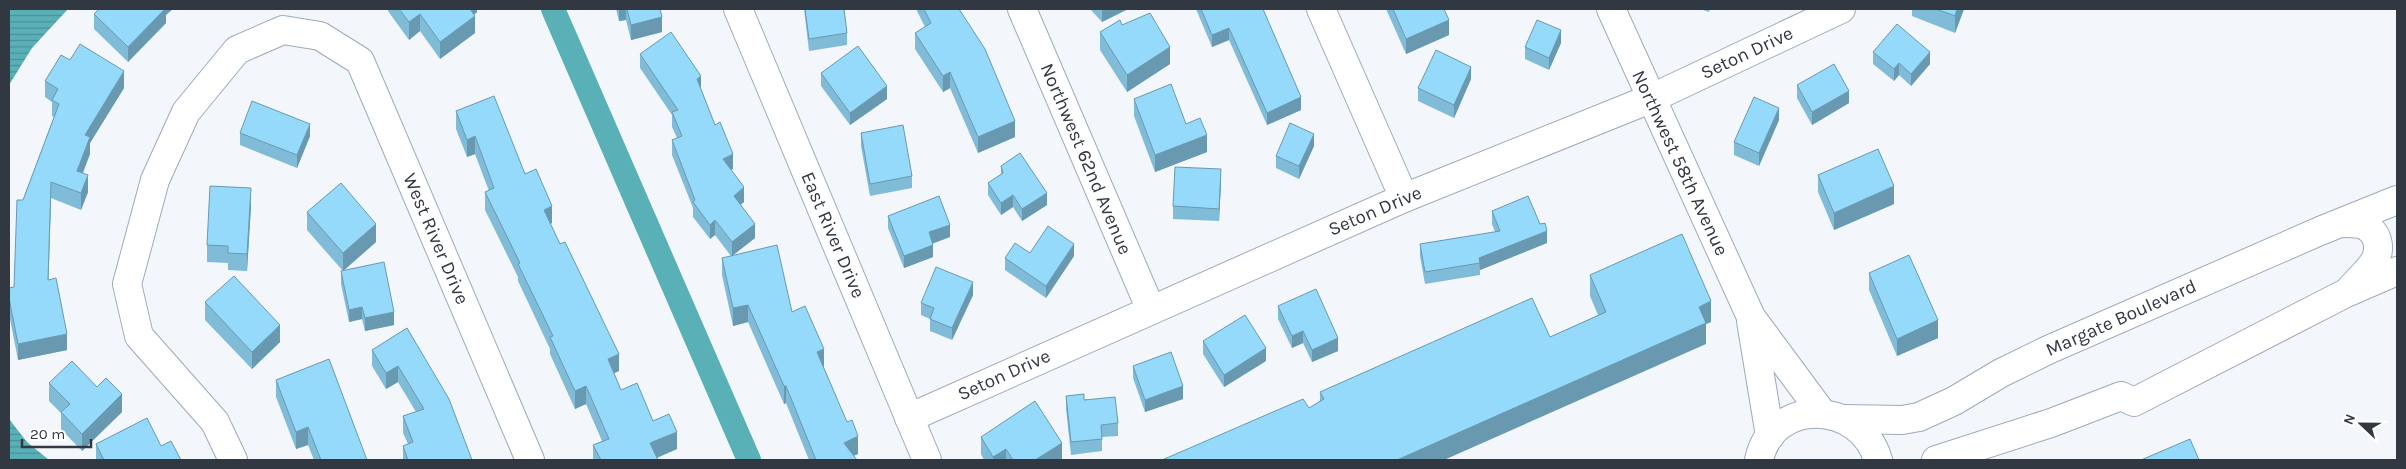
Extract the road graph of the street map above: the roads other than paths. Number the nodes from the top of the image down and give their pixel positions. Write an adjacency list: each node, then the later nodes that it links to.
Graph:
1 (738, 9): 15 (street, East River Drive)
2 (1022, 9): 12 (street, Northwest 62nd Avenue)
3 (1321, 9): 7 (street)
4 (1611, 9): 6 (street, Northwest 58th Avenue)
5 (1841, 9): 6 (street, Seton Drive)
6 (1650, 98): 7 (street, Seton Drive); 13 (street, Northwest 58th Avenue)
7 (1404, 198): 12 (street, Seton Drive)
8 (2397, 200): 9 (street, Margate Boulevard)
9 (2341, 223): 11 (street); 14 (street, Margate Boulevard)
10 (2397, 271): 11 (street)
11 (2344, 294): 21 (street)
12 (1150, 310): 15 (street, Seton Drive)
13 (1751, 317): 14 (street, Northwest 58th Avenue); 16 (street, Northwest 58th Avenue)
14 (1833, 416): 16 (street, Margate Boulevard); 20 (street, Northwest 58th Avenue)
15 (909, 418): 19 (street, East River Drive)
16 (1761, 453)
17 (232, 460): 18 (street, West River Drive)
18 (530, 460)
19 (928, 460)
20 (1878, 460)
21 (1936, 460)

